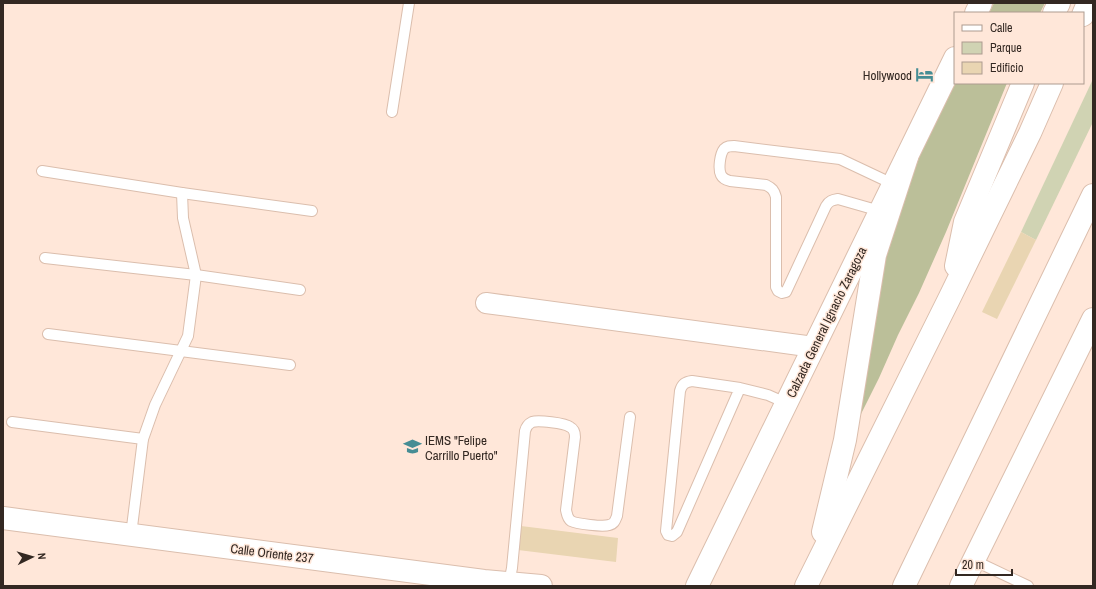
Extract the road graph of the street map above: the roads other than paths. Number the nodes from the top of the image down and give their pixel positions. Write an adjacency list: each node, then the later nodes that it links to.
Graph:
1 (409, 3): 11 (lane)
2 (981, 3): 5 (main road)
3 (1059, 3): 6 (main road)
4 (1088, 3): 7 (main road)
5 (976, 12)
6 (1054, 12)
7 (1084, 13)
8 (954, 60): 12 (main road, Calzada General Ignacio Zaragoza)
9 (1023, 84): 22 (main road)
10 (1052, 84): 22 (main road)
11 (392, 112)
12 (907, 157): 14 (main road, Calzada General Ignacio Zaragoza); 37 (main road)
13 (42, 171): 15 (lane)
14 (893, 184): 18 (main road, Calzada General Ignacio Zaragoza); 18 (lane)
15 (182, 193): 17 (lane); 20 (lane)
16 (1093, 195): 41 (main road)
17 (312, 211)
18 (880, 211): 26 (main road, Calzada General Ignacio Zaragoza)
19 (45, 258): 20 (lane)
20 (196, 275): 21 (lane); 27 (lane)
21 (300, 290)
22 (949, 299): 37 (main road)
23 (486, 303): 26 (street)
24 (1093, 319): 36 (main road)
25 (48, 334): 27 (lane)
26 (814, 347): 30 (main road, Calzada General Ignacio Zaragoza)
27 (182, 351): 28 (lane); 33 (lane)
28 (290, 365)
29 (740, 388): 29 (lane); 30 (lane)
30 (786, 403): 40 (main road, Calzada General Ignacio Zaragoza)
31 (630, 417): 38 (lane)
32 (12, 422): 33 (lane)
33 (143, 439): 35 (lane)
34 (3, 518): 35 (main road, Calle Oriente 237)
35 (132, 535): 38 (main road, Calle Oriente 237)
36 (973, 560): 42 (main road); 43 (lane)
37 (810, 578)
38 (509, 583): 39 (main road, Calle Oriente 237)
39 (541, 586)
40 (697, 586)
41 (904, 586)
42 (961, 586)
43 (1028, 586)

